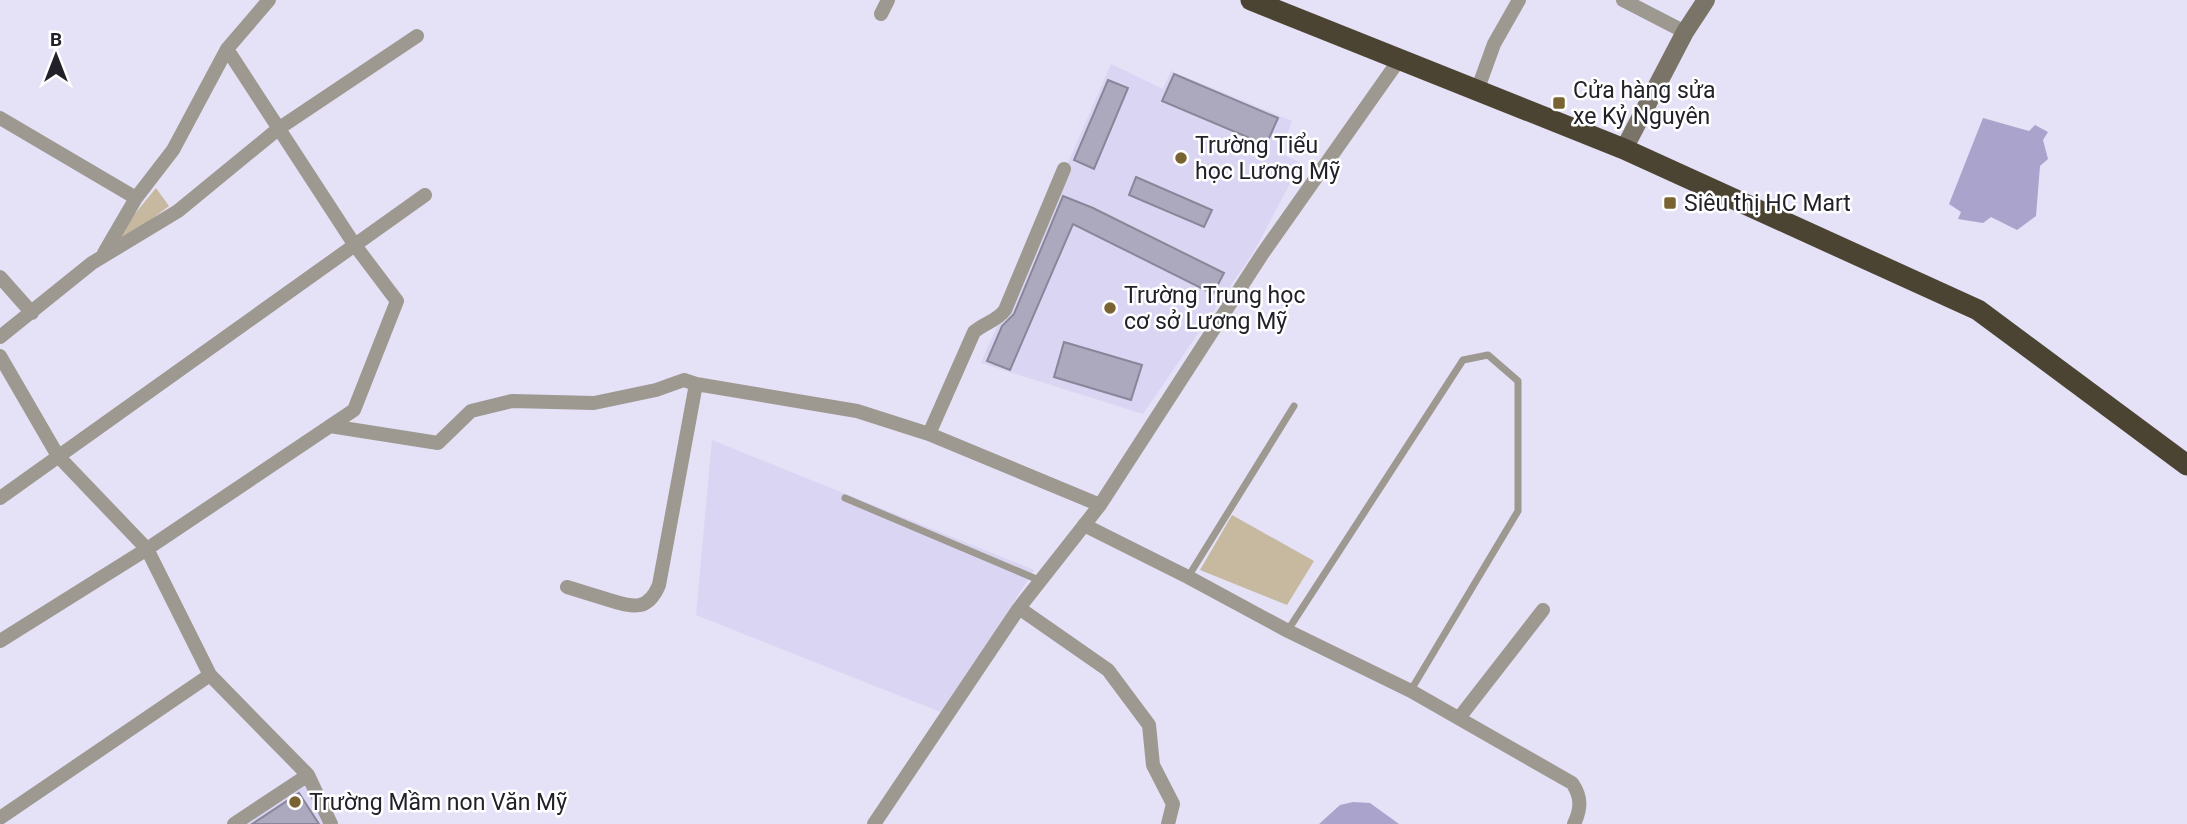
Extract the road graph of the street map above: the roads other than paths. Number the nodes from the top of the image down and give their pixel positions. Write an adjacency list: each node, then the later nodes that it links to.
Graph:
1 (269, 0): 10 (street)
2 (888, 0): 7 (street)
3 (1251, 0): 11 (highway)
4 (1519, 0): 12 (street)
5 (1623, 0): 8 (street)
6 (1706, 0): 8 (street)
7 (881, 13)
8 (1685, 32): 15 (street)
9 (418, 36): 14 (street)
10 (227, 49): 14 (street); 18 (street)
11 (1399, 60): 12 (highway); 33 (street)
12 (1477, 91): 15 (highway)
13 (0, 118): 18 (street)
14 (278, 129): 19 (street); 20 (street)
15 (1624, 149): 30 (highway)
16 (1064, 169): 28 (street)
17 (425, 195): 19 (street)
18 (136, 198): 20 (street)
19 (354, 244): 27 (street); 29 (street)
20 (102, 257): 22 (street)
21 (0, 276): 22 (street)
22 (32, 313): 23 (street)
23 (0, 337)
24 (0, 356): 29 (street)
25 (696, 384): 27 (street); 28 (street); 38 (street)
26 (1294, 406): 36 (lane)
27 (330, 426): 35 (street)
28 (929, 434): 33 (street)
29 (58, 456): 31 (street); 35 (street)
30 (2187, 465)
31 (0, 498)
32 (845, 498): 37 (lane)
33 (1100, 505): 34 (street)
34 (1084, 525): 36 (street); 37 (street)
35 (147, 549): 42 (street); 43 (street)
36 (1188, 577): 41 (street)
37 (1042, 581): 39 (street)
38 (567, 587)
39 (1019, 608): 50 (street); 51 (street)
40 (1543, 610): 45 (street)
41 (1288, 631): 44 (street); 44 (lane)
42 (0, 641)
43 (210, 675): 46 (street); 47 (street)
44 (1410, 691): 45 (street)
45 (1459, 718): 52 (street)
46 (308, 775): 48 (street); 49 (street)
47 (0, 818)
48 (234, 824)
49 (331, 824)
50 (874, 824)
51 (1168, 824)
52 (1574, 824)

